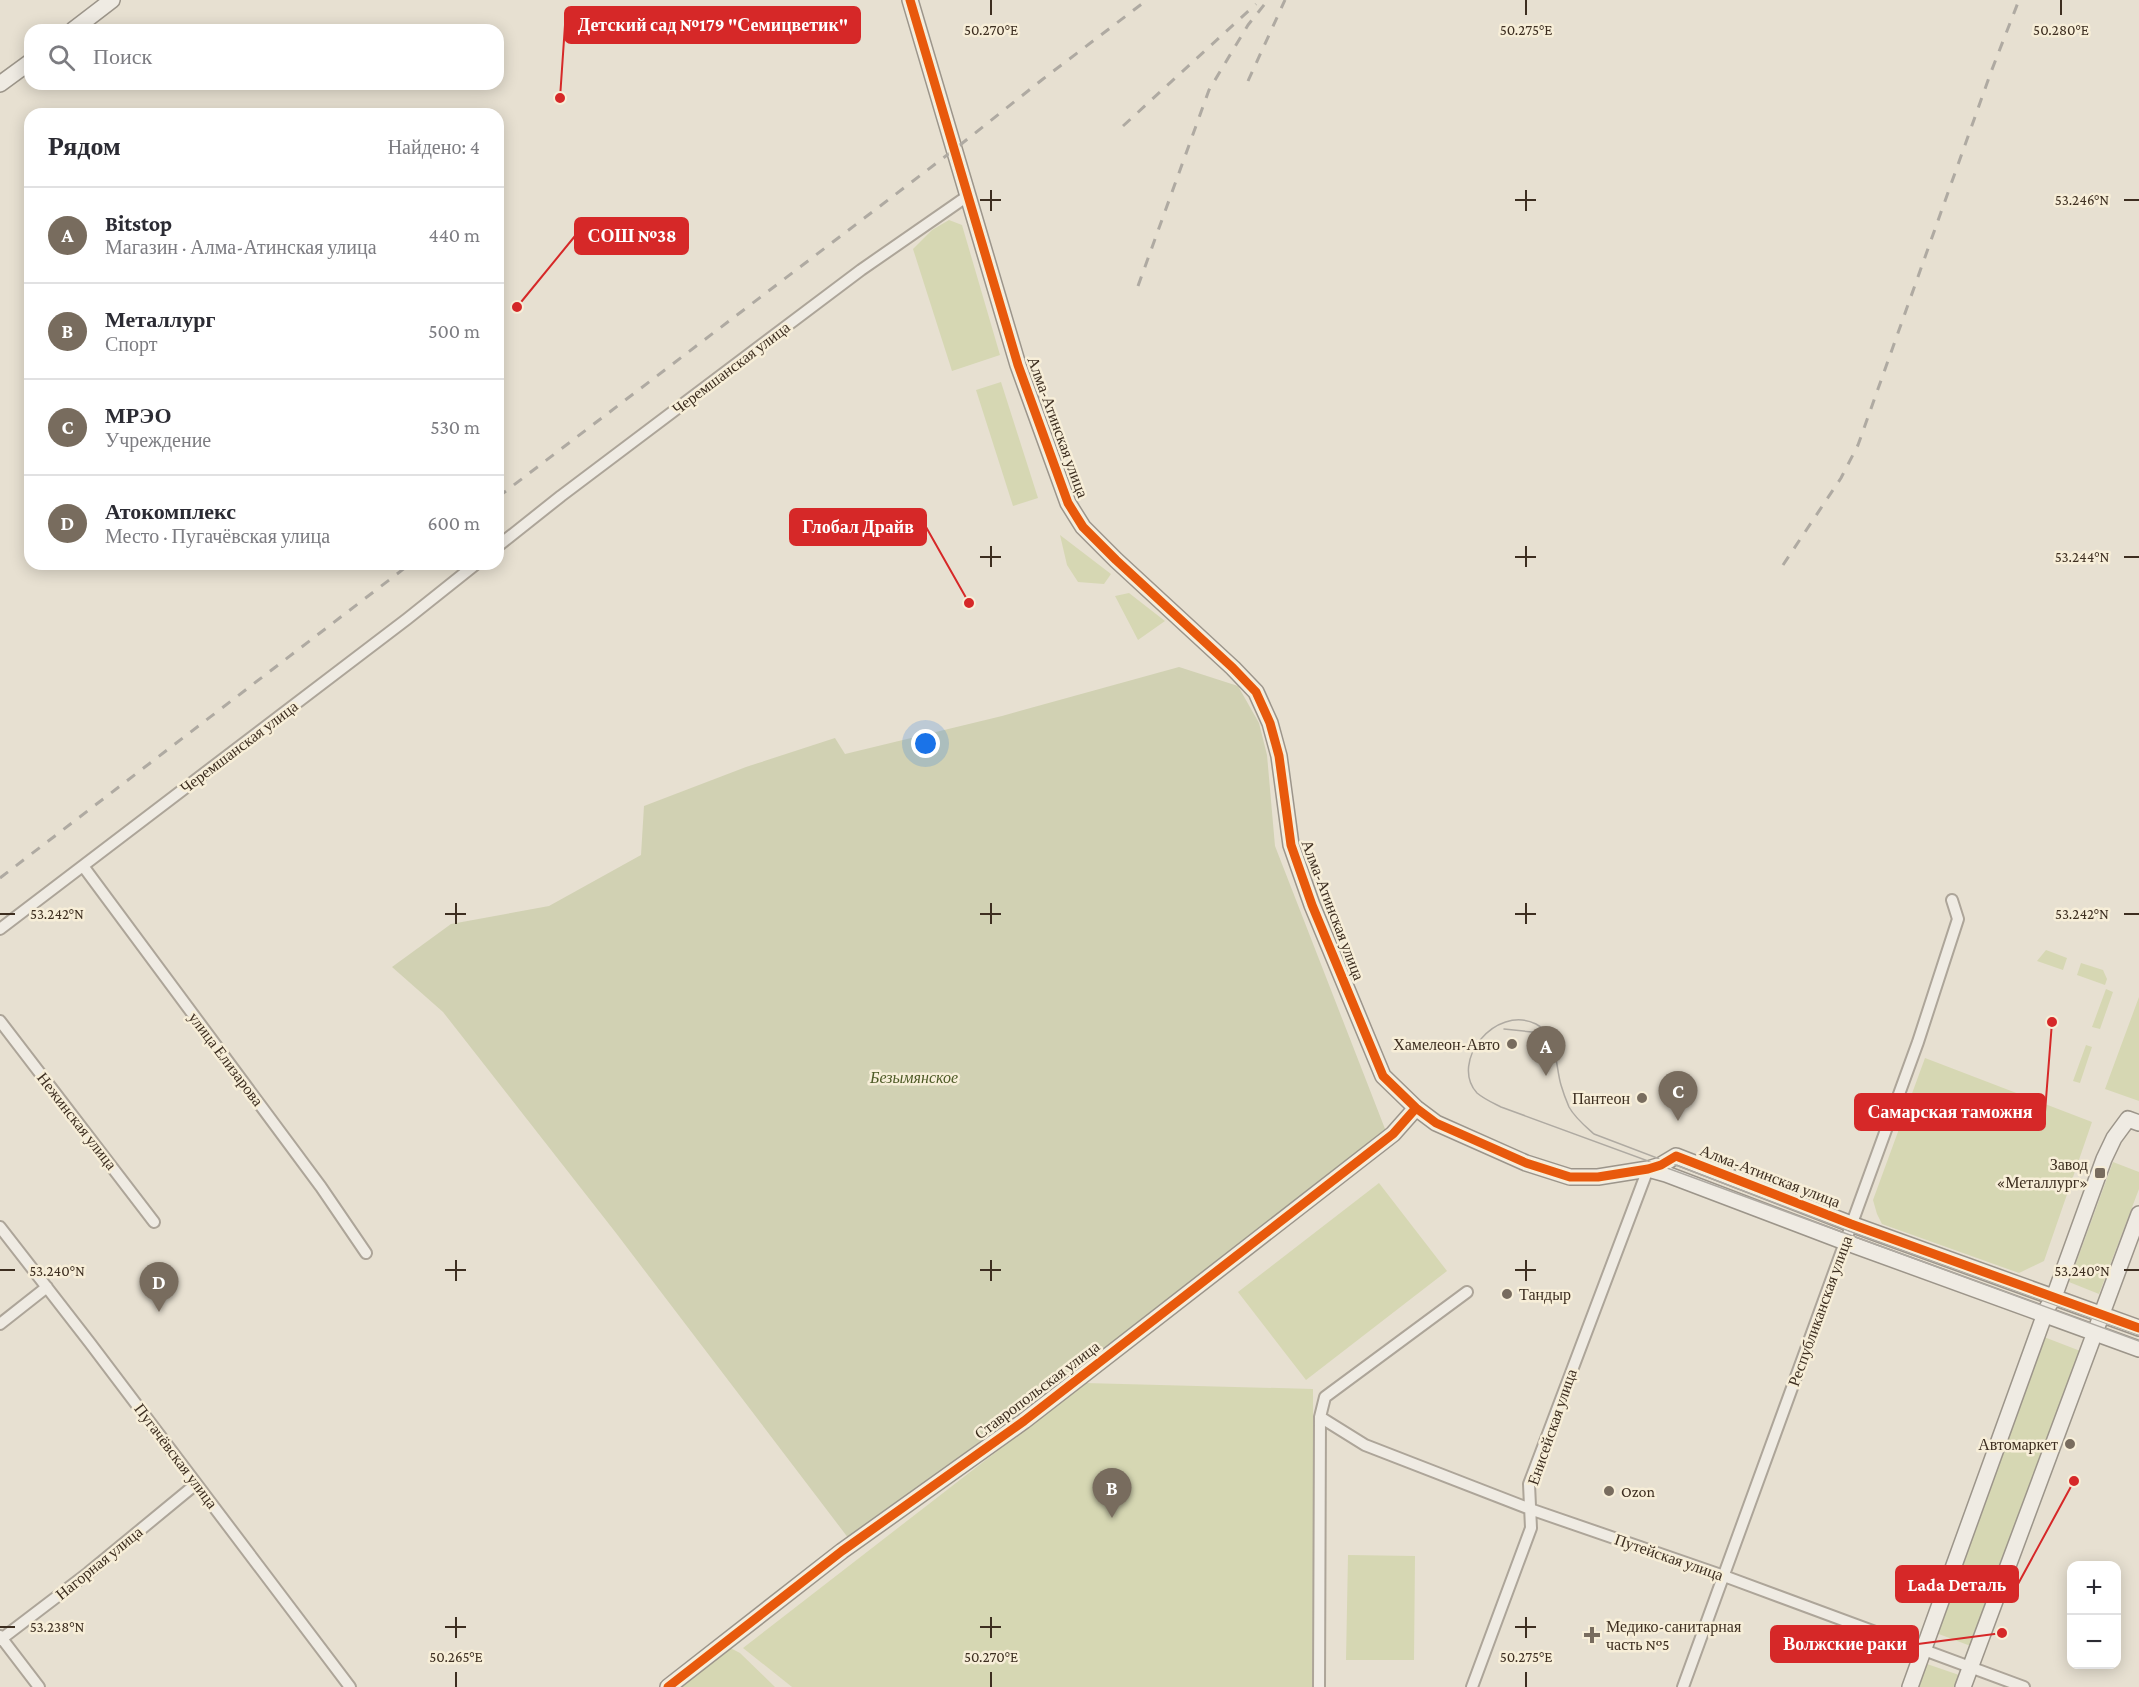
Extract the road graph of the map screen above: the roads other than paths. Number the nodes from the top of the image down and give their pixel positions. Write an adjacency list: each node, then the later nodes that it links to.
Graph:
1 (112, 0): 3 (street)
2 (910, 0): 6 (street, Алма-Атинская улица)
3 (81, 24)
4 (24, 66): 5 (street)
5 (0, 84)
6 (969, 195): 7 (street, Черемшанская улица); 13 (street, Алма-Атинская улица)
7 (504, 541)
8 (468, 570): 9 (street, Черемшанская улица)
9 (83, 866): 11 (street, Черемшанская улица); 21 (street, улица Елизарова)
10 (1952, 900): 18 (street, Республиканская улица)
11 (0, 929)
12 (0, 1021): 17 (street, Нежинская улица)
13 (1416, 1108): 15 (street, Алма-Атинская улица); 40 (street, Ставропольская улица)
14 (2139, 1123): 24 (street)
15 (1648, 1169): 18 (street, Алма-Атинская улица); 20 (street, Алма-Атинская улица); 33 (street, Енисейская улица)
16 (2139, 1214): 25 (street)
17 (154, 1222)
18 (1851, 1224): 20 (street, Республиканская улица); 24 (street, Алма-Атинская улица)
19 (0, 1227): 22 (street, Пугачёвская улица)
20 (1845, 1242): 26 (street, Алма-Атинская улица); 34 (street, Республиканская улица)
21 (366, 1253)
22 (47, 1287): 27 (street); 32 (street, Пугачёвская улица)
23 (1467, 1292): 31 (street)
24 (2054, 1297): 25 (street, Алма-Атинская улица); 26 (street)
25 (2102, 1314): 28 (street, Алма-Атинская улица); 29 (street)
26 (2045, 1315): 29 (street, Алма-Атинская улица); 36 (street)
27 (0, 1324)
28 (2139, 1328)
29 (2095, 1333): 30 (street, Алма-Атинская улица); 37 (street)
30 (2139, 1349)
31 (1320, 1417): 33 (street, Путейская улица); 41 (street)
32 (196, 1484): 35 (street, Нагорная улица); 39 (street, Пугачёвская улица)
33 (1530, 1509): 34 (street, Путейская улица); 42 (street, Енисейская улица)
34 (1724, 1576): 36 (street, Путейская улица); 43 (street, Республиканская улица)
35 (1, 1638): 38 (street)
36 (1924, 1649): 37 (street, Путейская улица); 44 (street)
37 (1970, 1666): 45 (street); 46 (street, Путейская улица)
38 (39, 1687)
39 (350, 1687)
40 (669, 1687)
41 (1319, 1687)
42 (1472, 1687)
43 (1683, 1687)
44 (1910, 1687)
45 (1963, 1687)
46 (2024, 1687)

